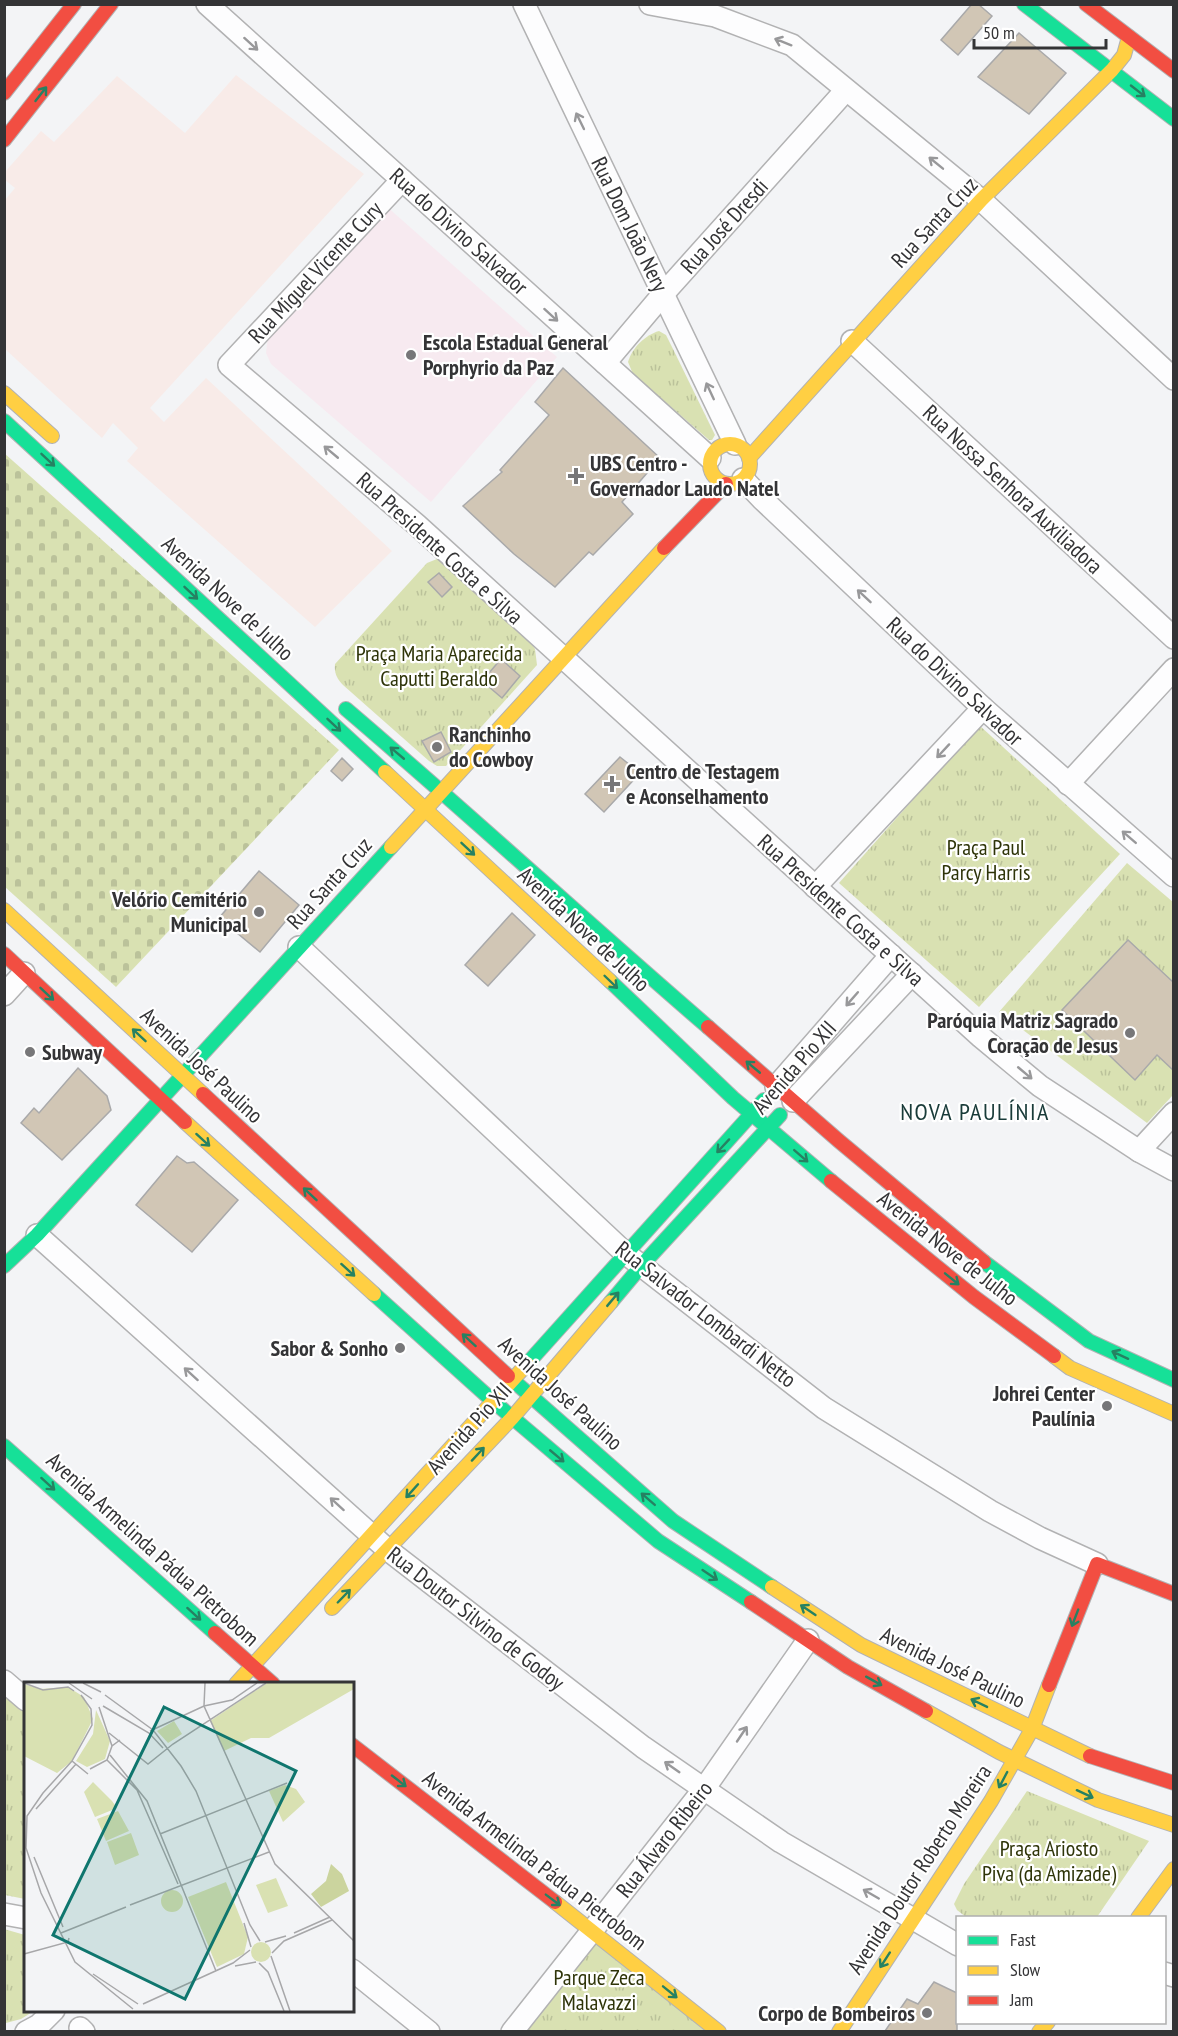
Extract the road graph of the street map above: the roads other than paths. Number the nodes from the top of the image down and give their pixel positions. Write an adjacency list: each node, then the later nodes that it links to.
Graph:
1 (74, 4): 14 (street)
2 (111, 4): 16 (street, one-way to 2)
3 (207, 4): 17 (street, Rua do Divino Salvador, one-way to 17)
4 (525, 4): 19 (street, Rua Dom João Nery, one-way to 4)
5 (650, 4): 13 (street, one-way to 5)
6 (1024, 4): 9 (street)
7 (1050, 4): 9 (street)
8 (1086, 4): 10 (street)
9 (1059, 31): 11 (street)
10 (1129, 37): 11 (street, Rua Santa Cruz); 12 (street)
11 (1112, 70): 15 (street, one-way to 15); 18 (street, Rua Santa Cruz)
12 (1173, 71)
13 (846, 90): 18 (street, one-way to 13); 19 (street, Rua José Dresdi)
14 (4, 93)
15 (1173, 119)
16 (4, 140)
17 (402, 180): 21 (street, Rua do Divino Salvador, one-way to 21); 22 (street, Rua Miguel Vicente Cury)
18 (981, 200): 20 (street, Rua Santa Cruz); 23 (street)
19 (664, 293): 21 (street, Rua José Dresdi); 29 (street, Rua Dom João Nery, one-way to 19)
20 (852, 341): 29 (street, Rua Santa Cruz); 33 (street, Rua Nossa Senhora Auxiliadora)
21 (605, 363): 30 (street, Rua do Divino Salvador)
22 (229, 365): 34 (street, Rua Presidente Costa e Silva, one-way to 22)
23 (1173, 379)
24 (4, 393): 26 (street)
25 (4, 422): 27 (street, Avenida Nove de Julho)
26 (44, 429): 27 (street); 28 (street)
27 (31, 444): 40 (street, Avenida Nove de Julho, one-way to 40)
28 (60, 444)
29 (742, 449): 30 (street); 31 (street)
30 (711, 467): 31 (street); 32 (street, Rua Santa Cruz)
31 (735, 481): 32 (street, Rua Santa Cruz); 37 (street, Rua do Divino Salvador, one-way to 31)
32 (684, 526): 34 (street, Rua Santa Cruz)
33 (1173, 638)
34 (563, 658): 39 (street, Rua Santa Cruz); 42 (street, Rua Presidente Costa e Silva)
35 (1173, 669): 38 (street)
36 (332, 696): 39 (street, Avenida Nove de Julho, one-way to 36)
37 (983, 708): 38 (street, Rua do Divino Salvador); 42 (street, one-way to 42)
38 (1068, 784): 41 (street, Rua do Divino Salvador, one-way to 38)
39 (442, 791): 40 (street, Rua Santa Cruz); 51 (street, Avenida Nove de Julho, one-way to 39)
40 (425, 809): 44 (street, Rua Santa Cruz); 55 (street, Avenida Nove de Julho, one-way to 55)
41 (1173, 876)
42 (815, 887): 46 (street, Rua Presidente Costa e Silva)
43 (4, 910): 50 (street, Avenida José Paulino, one-way to 43)
44 (299, 947): 50 (street, Rua Santa Cruz); 60 (street, Rua Salvador Lombardi Netto)
45 (4, 954): 47 (street, Avenida José Paulino)
46 (891, 956): 48 (street, Rua Presidente Costa e Silva); 51 (street, Avenida Pio XII, one-way to 51)
47 (24, 973): 49 (street); 52 (street, Avenida José Paulino, one-way to 52)
48 (912, 974): 53 (street, Avenida Pio XII); 57 (street, Rua Presidente Costa e Silva, one-way to 57)
49 (4, 994)
50 (182, 1076): 52 (street, Rua Santa Cruz); 65 (street, Avenida José Paulino, one-way to 50)
51 (776, 1087): 53 (street, Avenida Nove de Julho); 55 (street, Avenida Pio XII)
52 (160, 1100): 59 (street, Rua Santa Cruz); 68 (street, Avenida José Paulino, one-way to 68)
53 (793, 1101): 56 (street, Avenida Pio XII); 66 (street, Avenida Nove de Julho, one-way to 53)
54 (1173, 1113): 57 (street)
55 (752, 1114): 56 (street, Avenida Nove de Julho); 60 (street, Avenida Pio XII, one-way to 60)
56 (768, 1129): 61 (street, Avenida Pio XII); 69 (street, Avenida Nove de Julho, one-way to 69)
57 (1139, 1150): 58 (street, Rua Presidente Costa e Silva)
58 (1173, 1170)
59 (37, 1235): 62 (street, Rua Santa Cruz); 72 (street, Rua Doutor Silvino de Godoy, one-way to 59)
60 (625, 1253): 61 (street, Rua Salvador Lombardi Netto); 63 (street, Avenida Pio XII)
61 (642, 1265): 64 (street, Avenida Pio XII, one-way to 61); 74 (street, Rua Salvador Lombardi Netto)
62 (4, 1266)
63 (558, 1329): 64 (street); 65 (street, Avenida Pio XII)
64 (576, 1344): 67 (street, Avenida Pio XII)
65 (512, 1380): 67 (street, Avenida José Paulino); 68 (street, Avenida Pio XII)
66 (1173, 1380)
67 (531, 1396): 70 (street, Avenida Pio XII); 83 (street, Avenida José Paulino, one-way to 67)
68 (494, 1401): 70 (street, Avenida José Paulino); 72 (street, Avenida Pio XII, one-way to 72)
69 (1173, 1414)
70 (512, 1418): 73 (street, Avenida Pio XII, one-way to 70); 77 (street, Avenida José Paulino, one-way to 77)
71 (4, 1446): 78 (street, Avenida Armelinda Pádua Pietrobom, one-way to 78)
72 (371, 1535): 73 (street, Rua Doutor Silvino de Godoy); 78 (street, Avenida Pio XII)
73 (388, 1550): 76 (street, Avenida Pio XII, one-way to 73); 87 (street, Rua Doutor Silvino de Godoy, one-way to 73)
74 (1097, 1564): 75 (street, Rua Salvador Lombardi Netto); 83 (street, Avenida Doutor Roberto Moreira, one-way to 83)
75 (1173, 1594)
76 (322, 1618)
77 (808, 1640): 85 (street, Avenida José Paulino, one-way to 85); 87 (street, Rua Álvaro Ribeiro, one-way to 77)
78 (253, 1666): 79 (street, Avenida Armelinda Pádua Pietrobom); 81 (street, Avenida Pio XII)
79 (268, 1678)
80 (4, 1681): 82 (street)
81 (237, 1682)
82 (24, 1698)
83 (1032, 1729): 85 (street, Avenida Doutor Roberto Moreira); 86 (street, Avenida José Paulino)
84 (354, 1747): 94 (street, Avenida Armelinda Pádua Pietrobom, one-way to 94)
85 (1013, 1760): 88 (street, Avenida José Paulino, one-way to 88); 93 (street, Avenida Doutor Roberto Moreira, one-way to 93)
86 (1173, 1783)
87 (704, 1789): 93 (street, Rua Doutor Silvino de Godoy, one-way to 87); 94 (street, Rua Álvaro Ribeiro)
88 (1173, 1825)
89 (1173, 1869): 91 (street)
90 (4, 1914): 92 (street)
91 (1139, 1916)
92 (24, 1918)
93 (913, 1918): 95 (street, Rua Doutor Silvino de Godoy); 102 (street, Avenida Doutor Roberto Moreira, one-way to 102)
94 (591, 1930): 100 (street, Rua Álvaro Ribeiro); 101 (street, Avenida Armelinda Pádua Pietrobom, one-way to 101)
95 (956, 1944)
96 (354, 1972): 99 (street)
97 (52, 2012): 98 (street)
98 (26, 2031)
99 (429, 2031)
100 (512, 2031)
101 (719, 2031)
102 (839, 2031)

